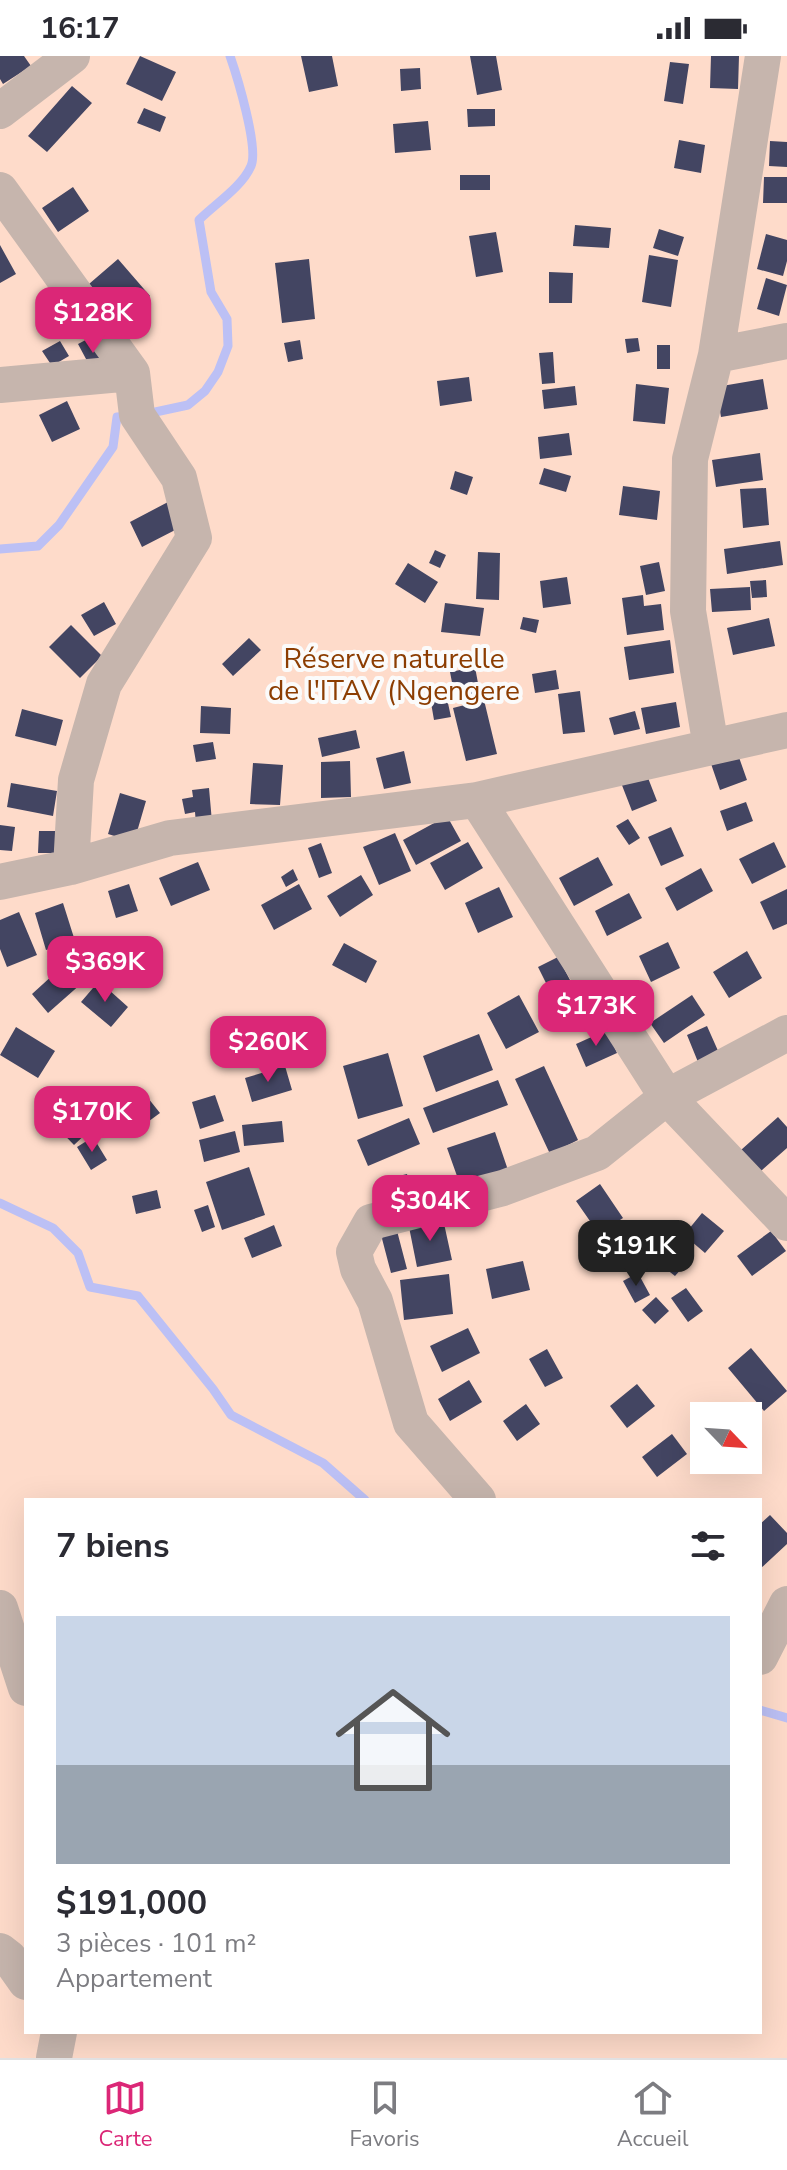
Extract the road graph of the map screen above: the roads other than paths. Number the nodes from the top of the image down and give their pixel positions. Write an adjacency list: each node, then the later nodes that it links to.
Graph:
1 (72, 56): 4 (street)
2 (763, 56): 3 (street)
3 (772, 100): 7 (street)
4 (0, 111)
5 (0, 190): 8 (street)
6 (787, 341): 7 (street)
7 (716, 355): 11 (street)
8 (132, 373): 9 (street); 13 (street)
9 (0, 385)
10 (787, 730): 11 (street)
11 (711, 747): 12 (street)
12 (477, 800): 13 (street); 16 (street)
13 (71, 867): 14 (street)
14 (0, 882)
15 (787, 1033): 16 (street)
16 (667, 1097): 17 (street); 18 (street)
17 (787, 1223)
18 (476, 1498)
19 (787, 1604): 21 (street)
20 (0, 1608): 22 (street)
21 (762, 1653)
22 (24, 1682)
23 (0, 1951): 24 (street)
24 (24, 1979)
25 (59, 2034): 26 (street)
26 (54, 2058)

